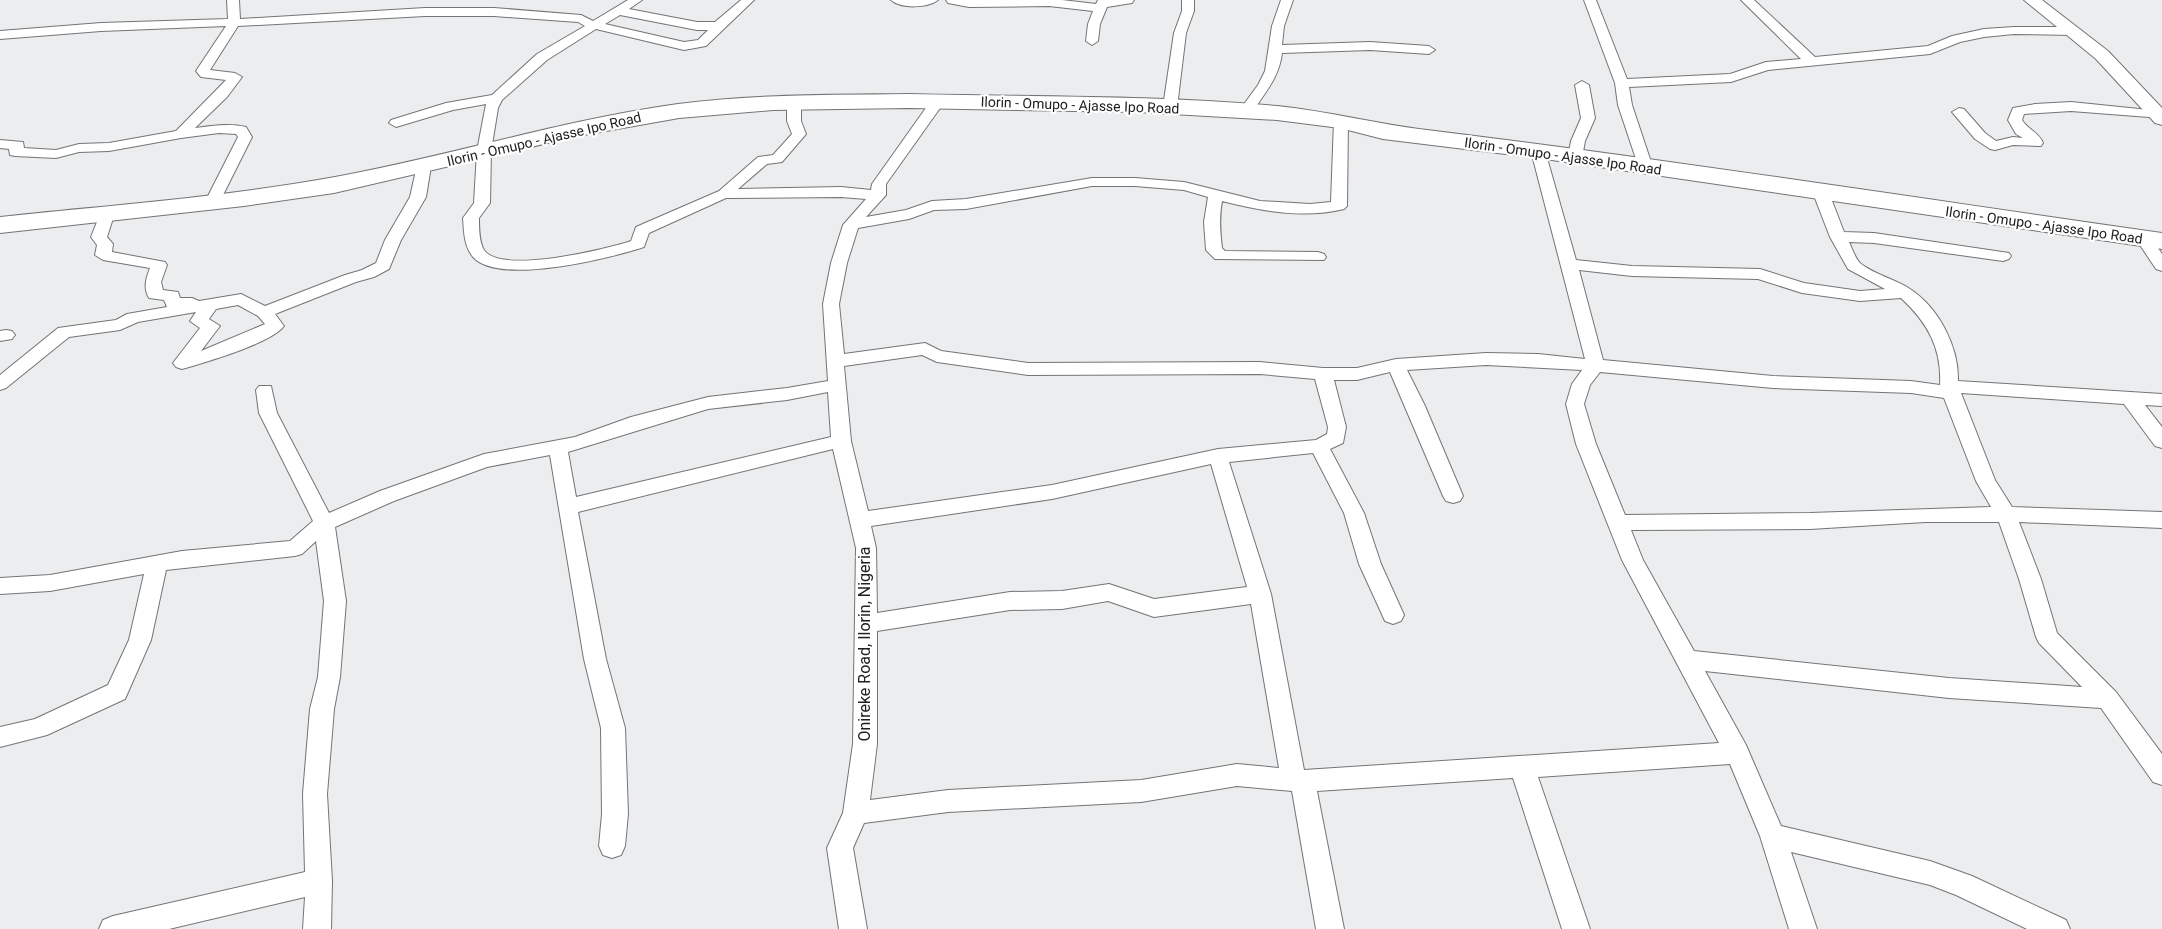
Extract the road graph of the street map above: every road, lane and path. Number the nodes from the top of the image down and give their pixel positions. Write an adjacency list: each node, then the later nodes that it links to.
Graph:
1 (233, 0): 17 (street)
2 (636, 0): 16 (street)
3 (748, 0): 19 (street)
4 (897, 0): 5 (street)
5 (932, 0)
6 (952, 0): 14 (street)
7 (1128, 0): 14 (street)
8 (1188, 0): 31 (street)
9 (1287, 0): 23 (street)
10 (1585, 0): 11 (street)
11 (1590, 0): 26 (street)
12 (1748, 0): 25 (street)
13 (2032, 0): 20 (main road)
14 (1102, 4): 22 (street)
15 (485, 6): 17 (street); 18 (street)
16 (618, 11): 18 (street); 19 (street)
17 (234, 23): 21 (street); 37 (street)
18 (592, 25): 19 (street); 28 (street)
19 (718, 26)
20 (2073, 31): 25 (street); 34 (main road)
21 (0, 35)
22 (1092, 41)
23 (1277, 49): 24 (street); 32 (street)
24 (1429, 50)
25 (1811, 61): 26 (street)
26 (1622, 83): 43 (street)
27 (1582, 85): 41 (street)
28 (496, 98): 36 (street); 39 (street)
29 (938, 101): 30 (highway, Ilorin - Omupo - Ajasse Ipo Road); 31 (highway, Ilorin - Omupo - Ajasse Ipo Road); 47 (street, Onireke Road, Ilorin, Nigeria)
30 (794, 102): 39 (highway, Ilorin - Omupo - Ajasse Ipo Road); 46 (street)
31 (1170, 107): 32 (highway, Ilorin - Omupo - Ajasse Ipo Road)
32 (1246, 111): 35 (highway, Ilorin - Omupo - Ajasse Ipo Road)
33 (1959, 112): 34 (street)
34 (2161, 117)
35 (1341, 121): 40 (highway, Ilorin - Omupo - Ajasse Ipo Road); 44 (street)
36 (396, 123)
37 (182, 134): 38 (street); 48 (street)
38 (0, 144)
39 (484, 151): 42 (highway, Ilorin - Omupo - Ajasse Ipo Road); 46 (street)
40 (1538, 152): 41 (highway, Ilorin - Omupo - Ajasse Ipo Road); 56 (street)
41 (1575, 157): 43 (highway, Ilorin - Omupo - Ajasse Ipo Road)
42 (424, 166): 48 (highway, Ilorin - Omupo - Ajasse Ipo Road); 60 (street)
43 (1646, 168): 45 (highway, Ilorin - Omupo - Ajasse Ipo Road)
44 (1217, 193): 51 (street); 55 (street)
45 (1821, 193): 52 (street); 53 (highway, Ilorin - Omupo - Ajasse Ipo Road)
46 (724, 194): 47 (street)
47 (878, 195): 51 (street, Onireke Road, Ilorin, Nigeria)
48 (214, 200): 49 (highway, Ilorin - Omupo - Ajasse Ipo Road)
49 (107, 212): 50 (highway, Ilorin - Omupo - Ajasse Ipo Road); 59 (street)
50 (0, 225)
51 (851, 225): 63 (street, Onireke Road, Ilorin, Nigeria)
52 (1838, 237): 54 (street); 58 (street)
53 (2153, 240): 57 (street)
54 (2003, 255)
55 (1318, 257)
56 (1569, 264): 58 (street); 65 (street)
57 (2162, 266)
58 (1905, 293): 70 (street)
59 (211, 303): 60 (street); 61 (street); 67 (street)
60 (264, 312): 62 (street)
61 (212, 326): 62 (street); 62 (street)
62 (253, 338)
63 (836, 361): 66 (street); 68 (street, Onireke Road, Ilorin, Nigeria)
64 (1396, 365): 65 (street); 66 (street); 78 (street)
65 (1594, 367): 70 (street); 84 (street)
66 (1323, 375): 75 (street)
67 (0, 384)
68 (836, 385): 73 (street, Onireke Road, Ilorin, Nigeria); 76 (street)
69 (265, 390): 83 (street)
70 (1951, 390): 71 (street); 80 (street)
71 (2129, 397): 72 (street); 74 (street)
72 (2162, 400)
73 (841, 441): 79 (street); 81 (street, Onireke Road, Ilorin, Nigeria)
74 (2162, 441)
75 (1319, 446): 77 (street); 88 (street)
76 (558, 447): 79 (street); 83 (street)
77 (1218, 456): 81 (street); 87 (street)
78 (1453, 496)
79 (567, 507): 99 (street)
80 (2006, 514): 82 (street); 84 (street); 91 (street)
81 (858, 520): 89 (street, Onireke Road, Ilorin, Nigeria)
82 (2162, 520)
83 (324, 523): 85 (street); 100 (street)
84 (1618, 523): 90 (street)
85 (158, 564): 86 (street); 92 (street)
86 (0, 586)
87 (1260, 594): 89 (street); 96 (street)
88 (1393, 615)
89 (865, 624): 97 (street, Onireke Road, Ilorin, Nigeria)
90 (1686, 660): 91 (street); 93 (street)
91 (2108, 699): 95 (street)
92 (0, 737)
93 (1737, 753): 94 (street); 98 (street)
94 (1521, 767): 96 (street); 105 (street)
95 (2162, 774)
96 (1298, 781): 97 (street); 104 (street)
97 (856, 813): 103 (street, Onireke Road, Ilorin, Nigeria)
98 (1773, 836): 106 (street); 107 (street)
99 (612, 846)
100 (319, 881): 101 (street); 102 (street)
101 (113, 929)
102 (317, 929)
103 (853, 929)
104 (1330, 929)
105 (1576, 929)
106 (1803, 929)
107 (2056, 929)

